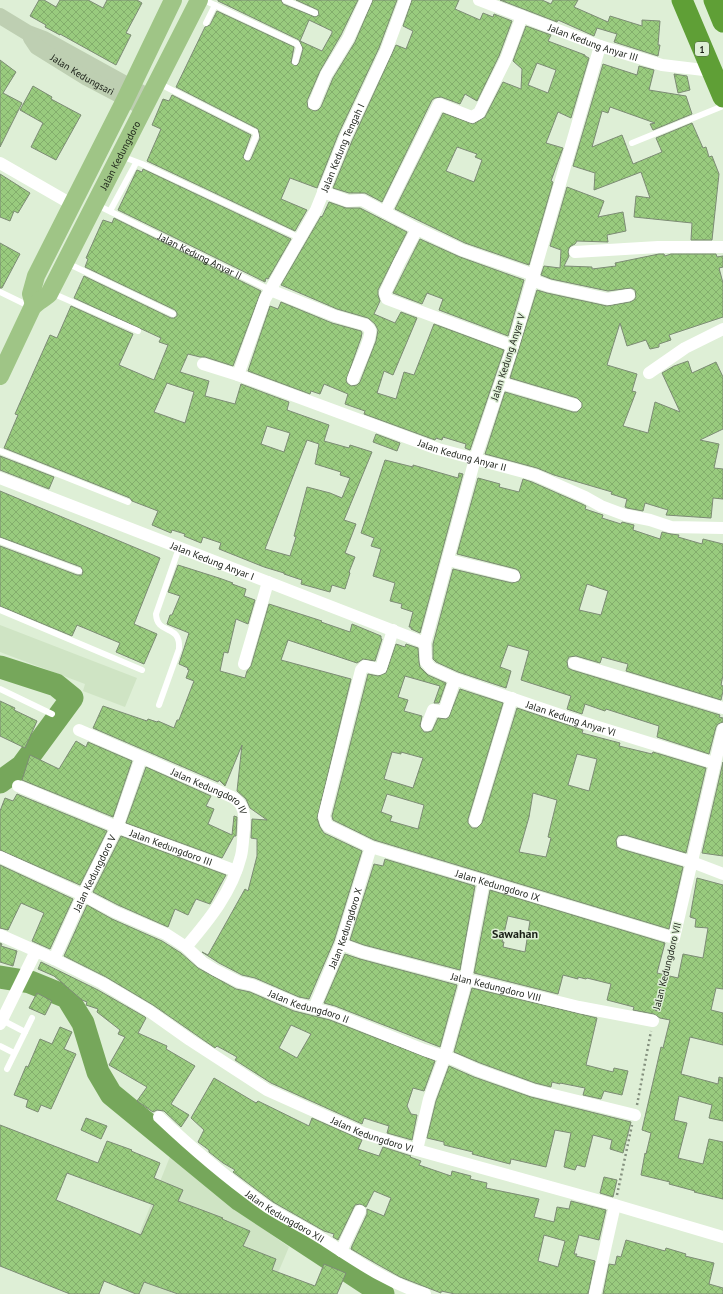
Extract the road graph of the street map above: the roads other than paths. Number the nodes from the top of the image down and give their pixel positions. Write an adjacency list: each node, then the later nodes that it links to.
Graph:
1 (173, 0): 19 (main road, Jalan Kedungdoro)
2 (204, 0): 10 (lane)
3 (285, 0): 11 (lane)
4 (366, 0): 22 (street)
5 (405, 0): 28 (street, Jalan Kedung Tengah I)
6 (480, 0): 9 (street, Jalan Kedung Anyar III)
7 (682, 0): 18 (highway, 1)
8 (714, 0): 14 (highway)
9 (494, 2): 13 (street, Jalan Kedung Anyar III)
10 (207, 3): 15 (lane); 17 (lane); 20 (main road, Jalan Kedungdoro)
11 (315, 13)
12 (0, 16): 19 (street, Jalan Kedungsari)
13 (522, 16): 16 (street, Jalan Kedung Anyar III); 31 (street)
14 (723, 22)
15 (206, 23)
16 (600, 46): 18 (street, Jalan Kedung Anyar III); 37 (street, Jalan Kedung Anyar V)
17 (295, 62)
18 (712, 71): 21 (highway, 1)
19 (128, 94): 20 (street, Jalan Kedungsari); 29 (main road, Jalan Kedungdoro)
20 (150, 96): 25 (lane); 26 (main road, Jalan Kedungdoro)
21 (723, 97)
22 (314, 104)
23 (723, 106): 24 (lane)
24 (632, 143)
25 (247, 157)
26 (127, 159): 30 (main road, Jalan Kedungdoro); 33 (lane)
27 (0, 163): 29 (street)
28 (324, 192): 31 (street); 33 (street, Jalan Kedung Tengah I)
29 (73, 205): 42 (main road, Jalan Kedungdoro)
30 (102, 207): 36 (main road, Jalan Kedungdoro); 38 (lane, Jalan Kedung Anyar II)
31 (385, 212): 32 (street)
32 (417, 229): 37 (street); 46 (street)
33 (300, 238): 38 (street, Jalan Kedung Tengah I)
34 (723, 247): 35 (street)
35 (575, 252)
36 (65, 262): 40 (main road, Jalan Kedungdoro); 43 (lane)
37 (533, 277): 41 (street); 46 (street, Jalan Kedung Anyar V)
38 (270, 290): 49 (street, Jalan Kedung Tengah I); 51 (street, Jalan Kedung Anyar II)
39 (0, 292): 42 (lane)
40 (50, 292): 42 (main road, Jalan Kedungdoro); 45 (lane)
41 (629, 294)
42 (33, 306): 50 (main road, Jalan Kedungdoro)
43 (173, 314)
44 (723, 329): 48 (street)
45 (138, 331)
46 (513, 346): 52 (street, Jalan Kedung Anyar V)
47 (204, 364): 49 (street, Jalan Kedung Anyar II)
48 (649, 373)
49 (238, 375): 55 (street, Jalan Kedung Anyar II)
50 (0, 376)
51 (353, 379)
52 (501, 383): 53 (street); 55 (street, Jalan Kedung Anyar V)
53 (575, 405)
54 (0, 451): 57 (lane)
55 (475, 459): 58 (street, Jalan Kedung Anyar II); 61 (street, Jalan Kedung Anyar V)
56 (0, 478): 60 (street, Jalan Kedung Anyar I)
57 (128, 502)
58 (723, 528)
59 (0, 541): 62 (lane)
60 (179, 548): 64 (street, Jalan Kedung Anyar I); 75 (lane)
61 (448, 560): 63 (street); 67 (street, Jalan Kedung Anyar V)
62 (79, 571)
63 (514, 576)
64 (268, 582): 66 (street, Jalan Kedung Anyar I); 69 (street)
65 (0, 610): 71 (lane)
66 (393, 630): 67 (street, Jalan Kedung Anyar I); 87 (street, Jalan Kedungdoro IX)
67 (425, 643): 70 (street, Jalan Kedung Anyar V)
68 (574, 663): 76 (street)
69 (244, 664)
70 (431, 668): 72 (street, Jalan Kedung Anyar VI)
71 (142, 670)
72 (455, 679): 74 (street, Jalan Kedung Anyar VI); 78 (street)
73 (0, 688): 77 (lane)
74 (512, 698): 82 (street, Jalan Kedung Anyar VI); 84 (street)
75 (159, 705)
76 (723, 706)
77 (52, 714)
78 (427, 725)
79 (723, 729): 82 (street, Jalan Kedungdoro VII)
80 (79, 730): 81 (street, Jalan Kedungdoro IV)
81 (141, 758): 85 (street, Jalan Kedungdoro V); 90 (street, Jalan Kedungdoro IV)
82 (714, 762): 89 (street, Jalan Kedungdoro VII)
83 (18, 786): 85 (street, Jalan Kedungdoro III)
84 (475, 821)
85 (117, 827): 90 (street, Jalan Kedungdoro III); 93 (street, Jalan Kedungdoro V)
86 (623, 842): 89 (street)
87 (371, 847): 92 (street, Jalan Kedungdoro IX); 96 (street, Jalan Kedungdoro X)
88 (0, 857): 93 (street, Jalan Kedungdoro II)
89 (692, 862): 91 (street); 95 (street, Jalan Kedungdoro VII)
90 (236, 871): 97 (street, Jalan Kedungdoro IV)
91 (723, 874)
92 (484, 881): 95 (street, Jalan Kedungdoro IX); 100 (street)
93 (83, 895): 97 (street, Jalan Kedungdoro II); 99 (street, Jalan Kedungdoro V)
94 (0, 936): 98 (street)
95 (674, 938)
96 (341, 944): 100 (street, Jalan Kedungdoro VIII); 101 (street, Jalan Kedungdoro X)
97 (186, 947): 101 (street, Jalan Kedungdoro II)
98 (34, 955): 99 (street); 104 (street)
99 (54, 959): 112 (street, Jalan Kedungdoro VI)
100 (466, 978): 103 (street, Jalan Kedungdoro VIII); 108 (street)
101 (314, 1008): 108 (street, Jalan Kedungdoro II)
102 (32, 1018): 105 (lane)
103 (653, 1021)
104 (1, 1022): 105 (lane)
105 (25, 1032): 107 (lane)
106 (0, 1046): 107 (lane)
107 (14, 1053): 109 (lane)
108 (444, 1056): 110 (street, Jalan Kedungdoro II); 112 (street)
109 (7, 1069)
110 (635, 1115)
111 (159, 1118): 116 (street, Jalan Kedungdoro XII)
112 (417, 1150): 113 (street, Jalan Kedungdoro VI)
113 (615, 1205): 115 (street, Jalan Kedungdoro VI); 118 (street)
114 (360, 1212): 116 (street)
115 (723, 1237)
116 (341, 1251): 117 (street, Jalan Kedungdoro XII)
117 (425, 1294)
118 (595, 1294)

